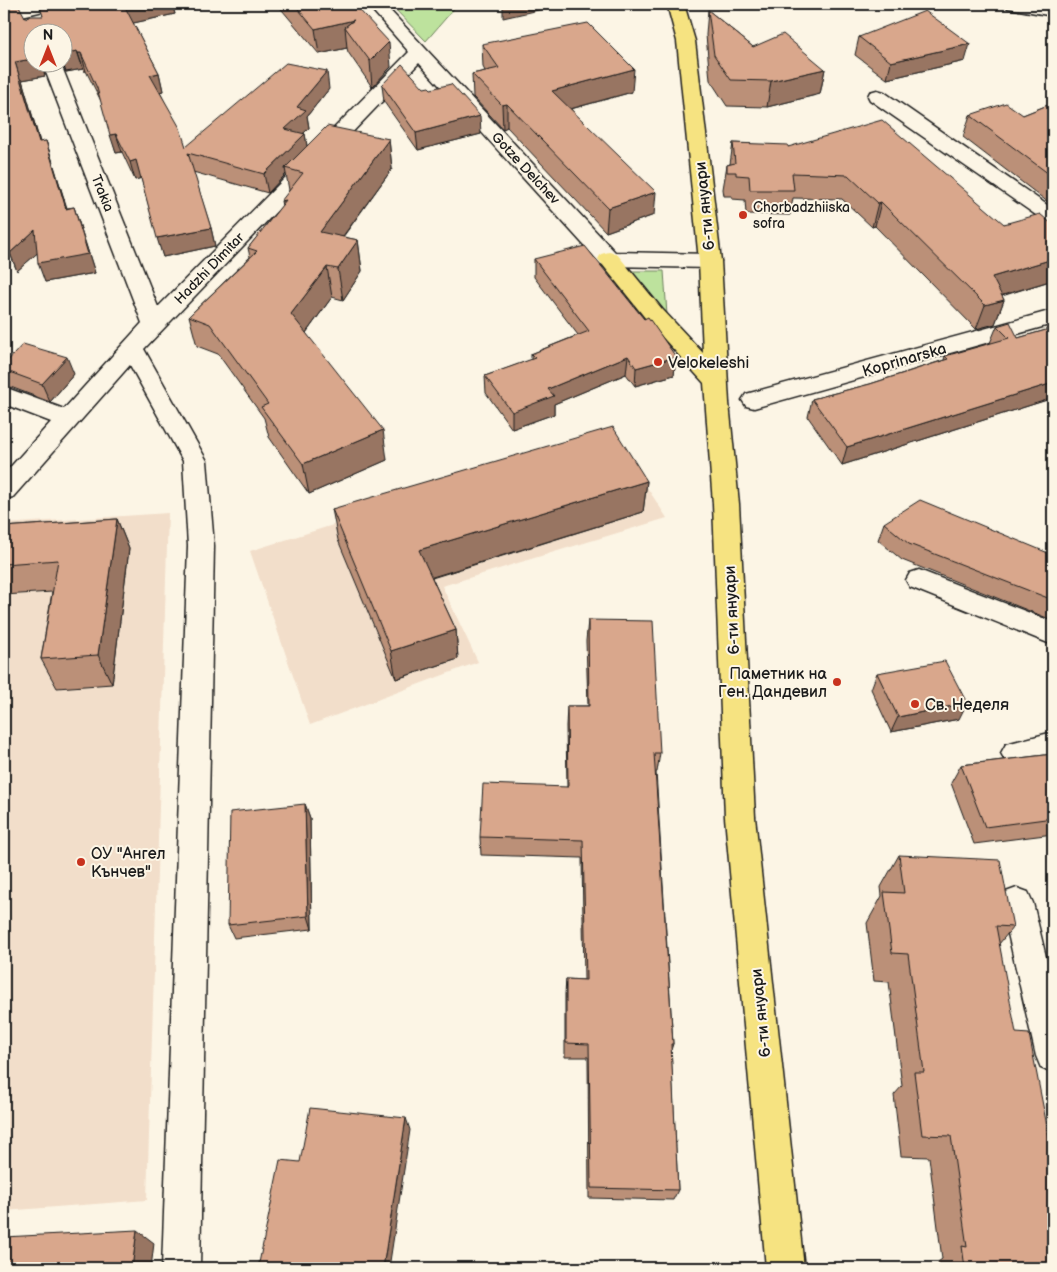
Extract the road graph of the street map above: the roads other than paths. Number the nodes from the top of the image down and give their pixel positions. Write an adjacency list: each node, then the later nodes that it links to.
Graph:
1 (51, 4): 6 (street)
2 (375, 4): 10 (street, Gotze Delchev)
3 (676, 4): 9 (main road)
4 (1014, 4): 7 (street)
5 (696, 6): 9 (main road)
6 (31, 12): 8 (street)
7 (1053, 12)
8 (4, 15)
9 (686, 40): 15 (main road, 6-ти януари)
10 (419, 52): 14 (street, Gotze Delchev); 17 (street, Hadzhi Dimitar)
11 (55, 72): 17 (street, Trakia)
12 (877, 96): 13 (street)
13 (1053, 218)
14 (609, 259): 15 (street); 19 (main road)
15 (710, 261): 19 (main road, 6-ти януари)
16 (1053, 317): 21 (street, Koprinarska)
17 (154, 324): 18 (street, Hadzhi Dimitar)
18 (132, 348): 22 (street, Hadzhi Dimitar); 30 (street)
19 (716, 381): 31 (main road, 6-ти януари)
20 (4, 395): 22 (street)
21 (754, 400)
22 (68, 419): 23 (street, Hadzhi Dimitar)
23 (4, 490)
24 (919, 580): 25 (street)
25 (1053, 634)
26 (1053, 745): 27 (street)
27 (1016, 753)
28 (1017, 903): 29 (street)
29 (1053, 1056)
30 (181, 1268)
31 (785, 1268)

